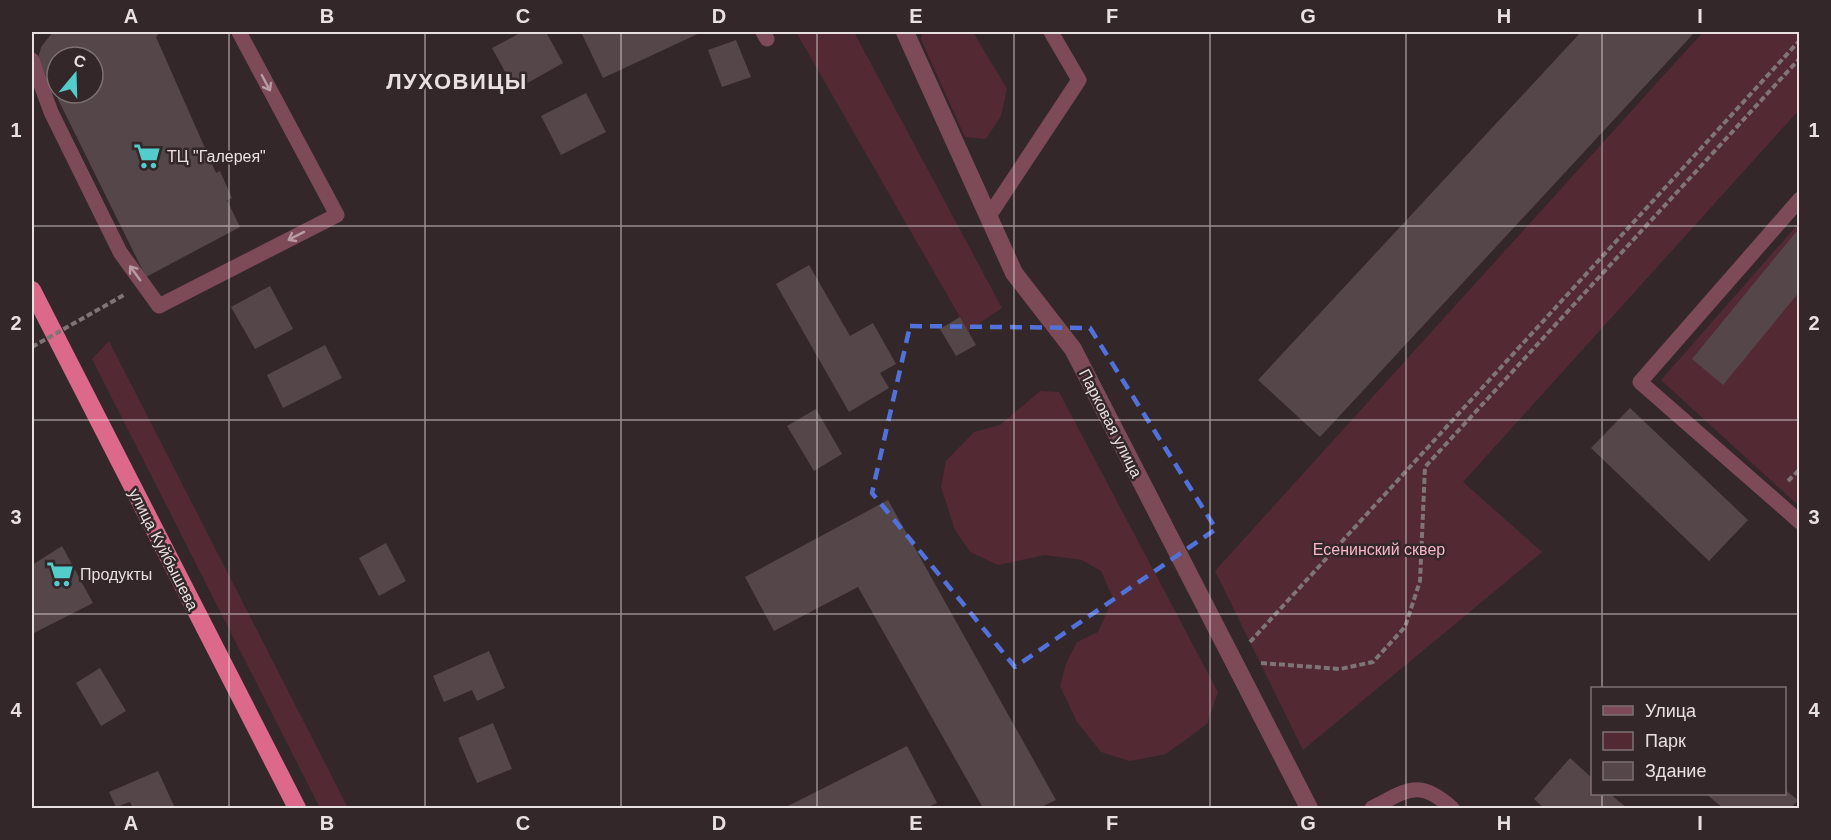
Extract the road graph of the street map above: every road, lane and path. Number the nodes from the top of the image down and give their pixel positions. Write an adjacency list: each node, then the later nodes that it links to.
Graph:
1 (239, 32): 6 (lane, one-way to 6)
2 (1051, 32): 8 (lane)
3 (909, 35): 8 (street, Парковая улица)
4 (1800, 40): 13 (path)
5 (1800, 58): 13 (path)
6 (32, 60)
7 (1800, 199): 12 (lane)
8 (989, 216): 13 (street, Парковая улица)
9 (32, 290): 14 (highway, улица Куйбышева)
10 (124, 295): 11 (path, bridge)
11 (32, 347)
12 (1800, 522)
13 (1233, 661): 15 (street, Парковая улица)
14 (297, 808)
15 (1309, 808)
16 (1372, 808): 17 (lane)
17 (1452, 808)

